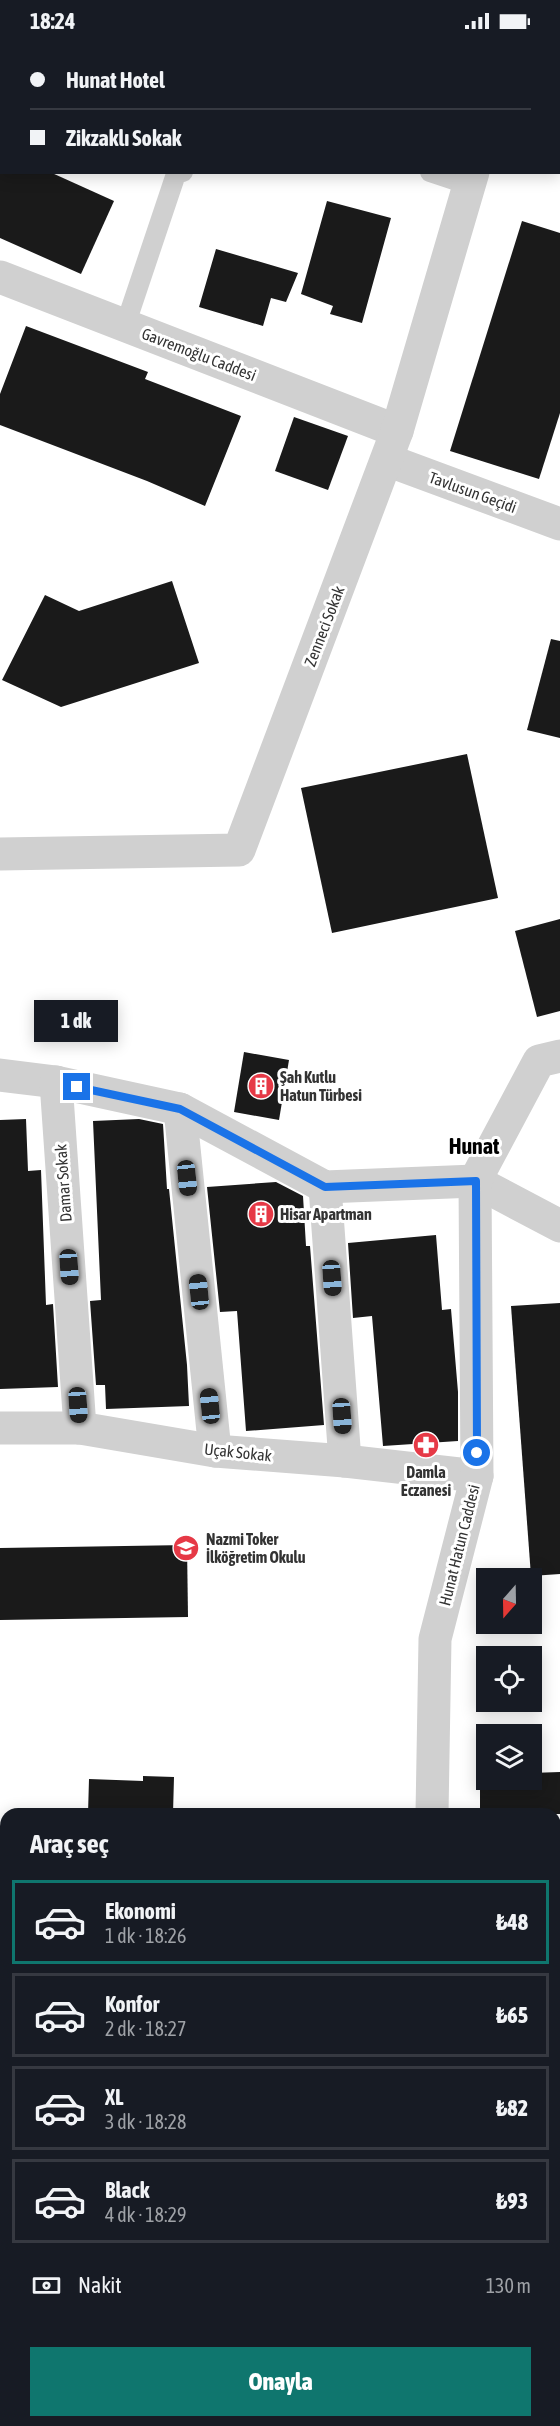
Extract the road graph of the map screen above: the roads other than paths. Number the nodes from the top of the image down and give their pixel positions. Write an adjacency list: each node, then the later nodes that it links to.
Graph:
1 (176, 174): 5 (lane)
2 (444, 174): 3 (lane)
3 (471, 178): 6 (street, Zenneci Sokak)
4 (0, 277): 5 (street, Gavremoğlu Caddesi)
5 (125, 326): 6 (street, Gavremoğlu Caddesi)
6 (392, 445): 7 (street, Tavlusun Geçidi); 8 (street, Zenneci Sokak)
7 (560, 524)
8 (0, 854)
9 (560, 1056): 13 (street, Hunat Hatun Caddesi)
10 (0, 1075): 11 (street)
11 (56, 1082): 12 (street); 17 (street, Damar Sokak)
12 (180, 1109): 14 (street); 18 (street)
13 (476, 1181): 14 (street); 15 (street); 20 (street, Hunat Hatun Caddesi)
14 (325, 1187): 19 (street)
15 (560, 1226)
16 (0, 1428): 17 (street, Uçak Sokak)
17 (80, 1428): 18 (street, Uçak Sokak)
18 (215, 1451): 19 (street, Uçak Sokak)
19 (345, 1461): 20 (street, Uçak Sokak)
20 (477, 1476): 21 (street, Hunat Hatun Caddesi)
21 (432, 1808)

